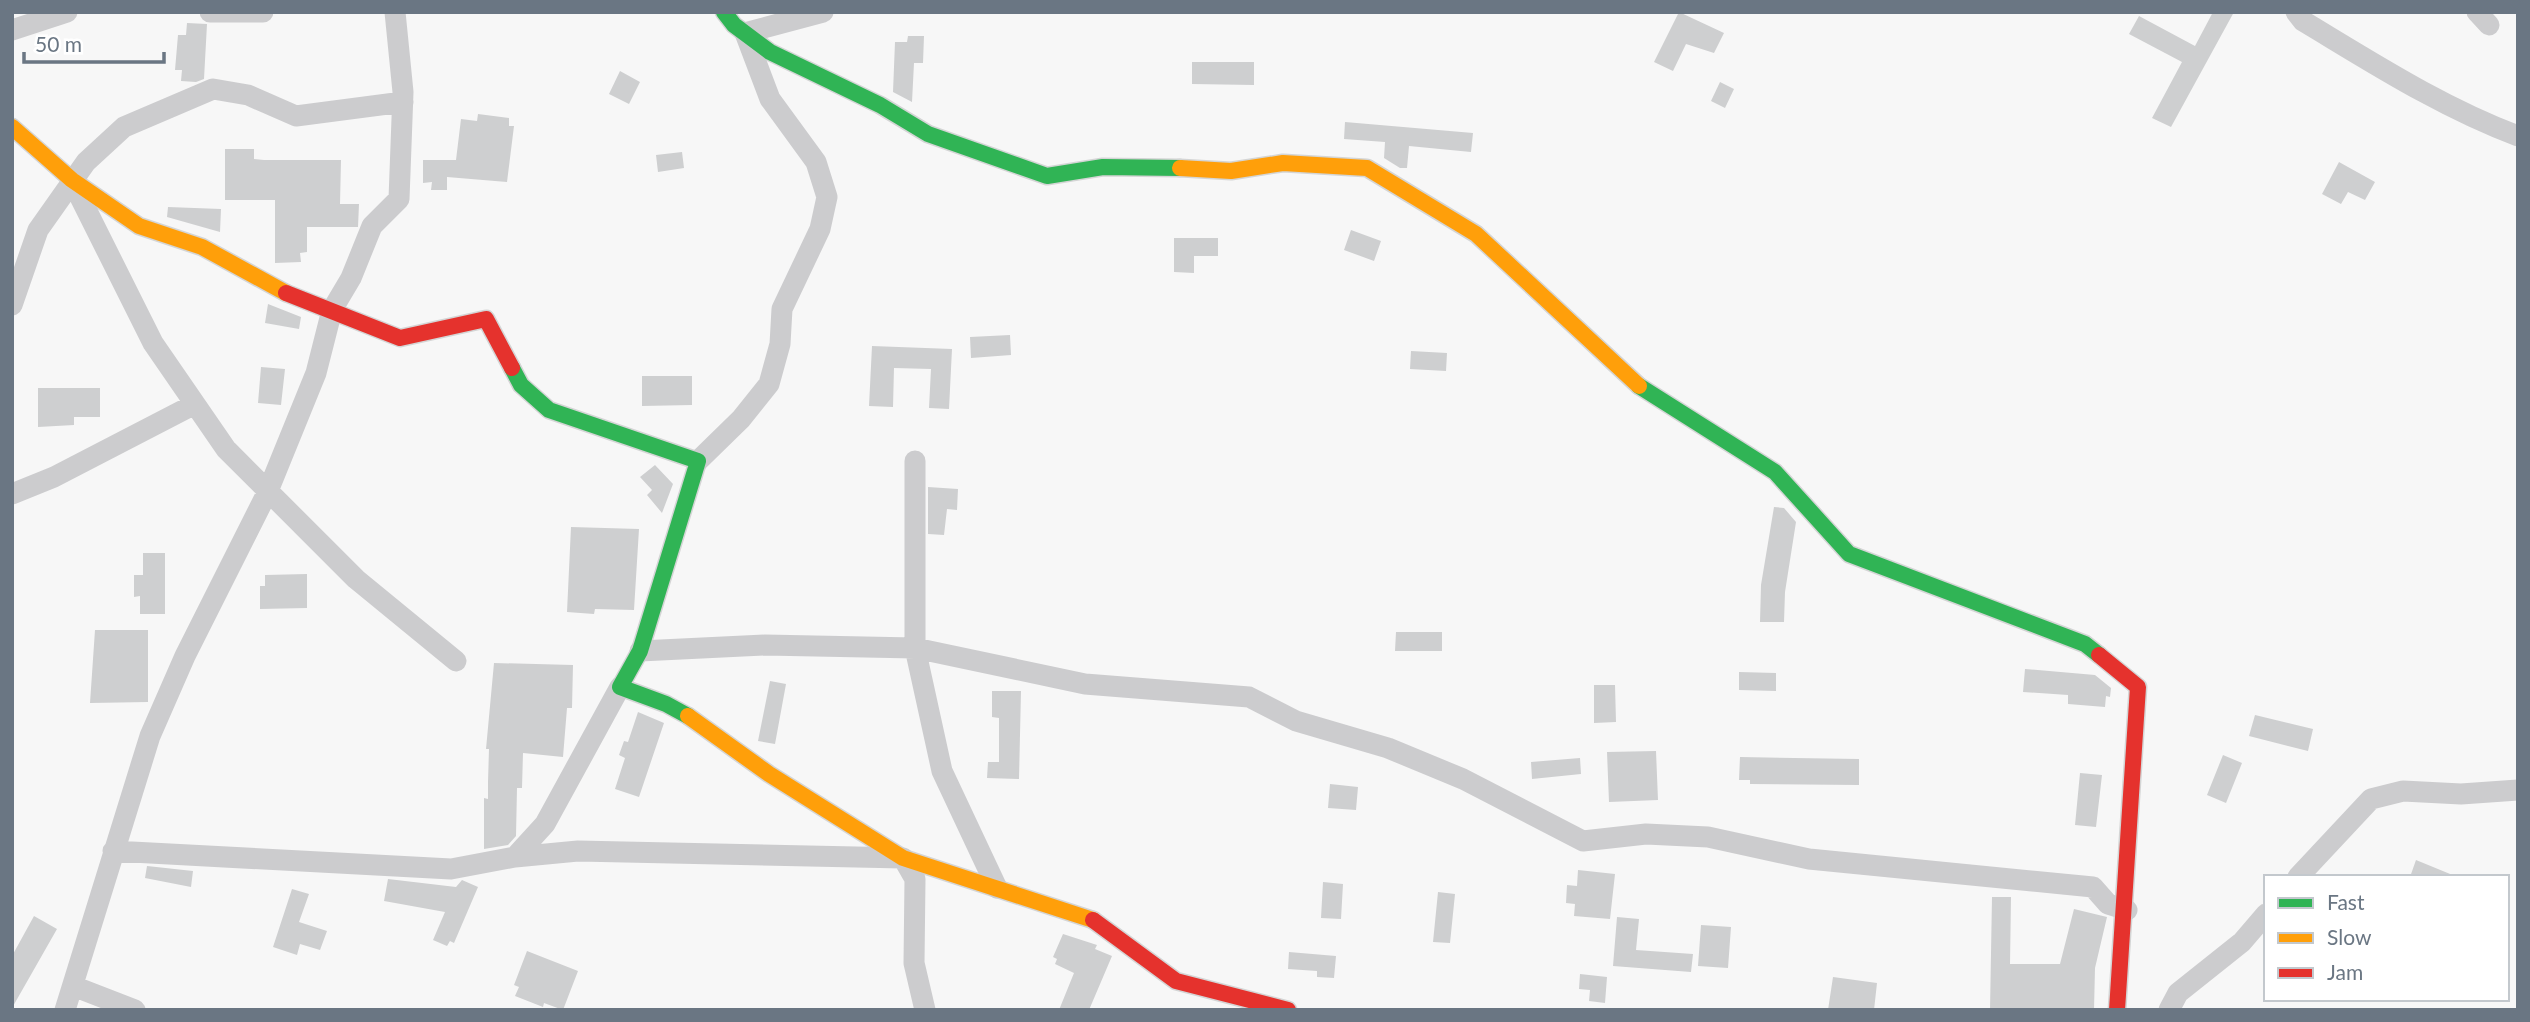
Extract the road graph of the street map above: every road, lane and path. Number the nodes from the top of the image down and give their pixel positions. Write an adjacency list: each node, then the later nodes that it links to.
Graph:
1 (67, 12): 8 (street)
2 (210, 12): 3 (street)
3 (263, 12)
4 (395, 12): 10 (street)
5 (724, 12): 9 (street)
6 (823, 12): 9 (street)
7 (2296, 12): 12 (street)
8 (12, 30)
9 (745, 33): 17 (street); 31 (street)
10 (403, 102): 13 (street); 15 (street)
11 (12, 127): 13 (street)
12 (2518, 135)
13 (72, 180): 14 (street); 15 (street); 16 (street)
14 (12, 304)
15 (332, 310): 17 (street); 19 (street)
16 (195, 404): 19 (street); 20 (street)
17 (698, 461): 22 (street)
18 (915, 461): 21 (street)
19 (268, 491): 23 (street); 26 (street)
20 (12, 494)
21 (915, 648): 22 (street); 30 (street); 31 (street)
22 (640, 650): 24 (street)
23 (456, 661)
24 (620, 687): 27 (street); 28 (street)
25 (2518, 790): 29 (street)
26 (113, 851): 27 (street); 33 (street)
27 (515, 857): 28 (street)
28 (903, 858): 30 (street); 36 (street)
29 (2300, 875)
30 (997, 888): 37 (street)
31 (2127, 910): 38 (street)
32 (2264, 916): 39 (street)
33 (73, 986): 34 (street); 35 (street)
34 (65, 1010)
35 (135, 1010)
36 (925, 1010)
37 (1287, 1010)
38 (2117, 1010)
39 (2169, 1010)

